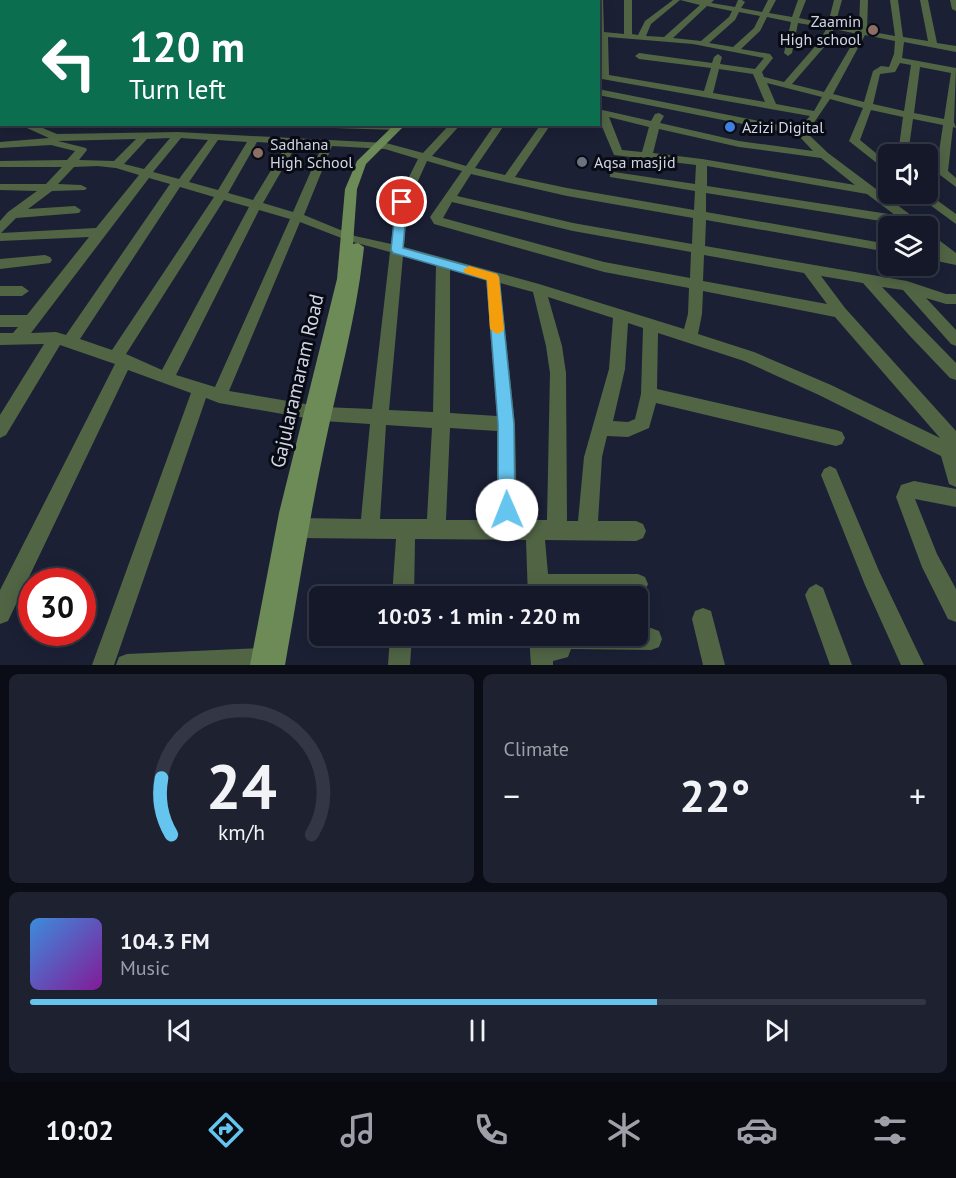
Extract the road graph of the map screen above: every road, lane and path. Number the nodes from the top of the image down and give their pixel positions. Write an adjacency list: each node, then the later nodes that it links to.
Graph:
1 (628, 0): 21 (street)
2 (677, 0): 21 (street)
3 (684, 0): 12 (street)
4 (742, 0): 15 (street)
5 (772, 0): 16 (street)
6 (802, 0): 17 (street)
7 (838, 0): 18 (street)
8 (864, 0): 19 (street)
9 (894, 0): 22 (street)
10 (924, 0): 26 (street)
11 (954, 0): 13 (street)
12 (709, 2): 15 (street); 23 (street)
13 (956, 9)
14 (600, 10): 20 (street)
15 (738, 10): 16 (street); 24 (street)
16 (766, 15): 17 (street); 27 (street)
17 (795, 20): 18 (street); 29 (street)
18 (831, 27): 19 (street); 37 (street)
19 (863, 32): 22 (street); 40 (street)
20 (601, 34): 21 (street); 36 (street)
21 (634, 37): 23 (street); 34 (street)
22 (900, 39): 26 (street); 30 (street)
23 (666, 40): 24 (street)
24 (703, 44): 25 (street)
25 (720, 46): 27 (street); 32 (street)
26 (937, 46): 28 (street); 33 (street)
27 (736, 49): 35 (street)
28 (956, 49)
29 (788, 52)
30 (897, 60): 31 (street); 44 (street)
31 (916, 64): 33 (street); 47 (street)
32 (717, 65): 34 (street); 35 (street); 39 (street)
33 (939, 68): 49 (street)
34 (642, 72): 36 (street); 39 (street); 41 (street)
35 (759, 75): 37 (street); 43 (street)
36 (602, 76)
37 (786, 86): 40 (street)
38 (600, 92): 41 (street)
39 (708, 94): 43 (street)
40 (828, 96): 44 (street); 46 (street)
41 (641, 100): 42 (street)
42 (665, 105): 48 (street); 56 (street)
43 (772, 106): 46 (street)
44 (868, 106): 47 (street); 71 (street)
45 (600, 112): 48 (street); 68 (street)
46 (817, 114): 56 (street)
47 (909, 114): 49 (street); 65 (street)
48 (655, 124): 68 (street); 69 (street)
49 (952, 124): 81 (street)
50 (27, 126): 60 (street)
51 (235, 126): 61 (street)
52 (402, 126): 67 (main road, Gajularamaram Road)
53 (454, 126): 70 (street)
54 (499, 126): 76 (street)
55 (545, 126): 79 (street)
56 (801, 133): 69 (street)
57 (145, 135): 58 (street); 60 (street); 75 (street)
58 (178, 135): 59 (street); 77 (street)
59 (215, 137): 61 (street); 80 (street)
60 (53, 139): 66 (street); 73 (street)
61 (227, 139): 62 (street)
62 (253, 140): 63 (street); 87 (street)
63 (293, 142): 64 (street); 90 (street)
64 (329, 142): 67 (street); 96 (street)
65 (904, 144)
66 (0, 145)
67 (382, 146): 70 (street); 102 (main road, Gajularamaram Road)
68 (647, 155): 72 (street)
69 (824, 155): 86 (street)
70 (425, 157): 76 (street); 105 (street)
71 (878, 161)
72 (702, 162): 85 (street); 86 (street)
73 (74, 163): 74 (street); 75 (street); 83 (street)
74 (0, 164)
75 (117, 165): 77 (street)
76 (468, 170): 79 (street); 88 (street)
77 (147, 173): 80 (street); 100 (street)
78 (614, 174): 85 (street)
79 (508, 178): 94 (street)
80 (179, 183): 87 (street); 129 (street)
81 (956, 184)
82 (0, 186): 83 (street)
83 (49, 188): 84 (street); 93 (street)
84 (81, 188)
85 (701, 188): 94 (street); 97 (street)
86 (872, 191): 95 (street)
87 (221, 195): 90 (street); 131 (street)
88 (449, 198): 106 (street); 115 (street)
89 (934, 204): 98 (street)
90 (255, 206): 96 (street); 133 (street)
91 (0, 208): 93 (street)
92 (75, 210): 93 (street)
93 (17, 212): 99 (street)
94 (701, 216): 104 (street); 106 (street)
95 (904, 216)
96 (298, 218): 102 (street); 134 (street)
97 (878, 218)
98 (956, 220)
99 (0, 229)
100 (100, 232): 101 (street); 124 (street)
101 (0, 237)
102 (354, 237): 105 (street); 136 (main road, Gajularamaram Road)
103 (938, 245): 109 (street)
104 (878, 246)
105 (397, 250): 110 (street); 137 (street)
106 (700, 250): 112 (street); 115 (street)
107 (938, 257): 109 (street)
108 (45, 260): 111 (street)
109 (955, 260)
110 (443, 263): 113 (street); 138 (street)
111 (0, 264)
112 (809, 269): 114 (street); 121 (street)
113 (493, 277): 117 (street); 139 (street)
114 (869, 281): 116 (street); 132 (street)
115 (697, 284): 121 (street); 127 (street)
116 (907, 286): 120 (street); 130 (street)
117 (539, 289): 122 (street); 153 (street)
118 (0, 291): 119 (street)
119 (22, 291)
120 (953, 300)
121 (840, 312): 143 (street)
122 (621, 314): 125 (street); 140 (street)
123 (0, 321): 124 (street)
124 (32, 321): 126 (street)
125 (651, 324): 127 (street); 135 (street)
126 (18, 338): 128 (street); 129 (street)
127 (688, 338): 143 (street)
128 (0, 339)
129 (63, 340): 131 (street); 141 (street)
130 (956, 340)
131 (120, 359): 133 (street); 161 (street)
132 (956, 374)
133 (166, 378): 134 (street)
134 (210, 392): 136 (street); 167 (street)
135 (649, 394): 140 (street); 142 (street)
136 (317, 413): 137 (street); 147 (main road, Gajularamaram Road); 166 (main road, Gajularamaram Road)
137 (380, 418): 138 (street); 148 (street)
138 (441, 420): 139 (street); 150 (street)
139 (506, 424): 151 (street)
140 (602, 427): 155 (street)
141 (0, 430)
142 (836, 438)
143 (953, 450): 145 (street)
144 (830, 475): 172 (street)
145 (956, 478)
146 (956, 498): 160 (street)
147 (298, 528): 148 (street); 166 (main road, Gajularamaram Road)
148 (370, 528): 149 (street)
149 (406, 529): 150 (street); 158 (street)
150 (436, 531): 151 (street)
151 (507, 531): 152 (street)
152 (535, 531): 153 (street); 156 (street)
153 (557, 531): 155 (street)
154 (636, 531): 155 (street)
155 (587, 532)
156 (543, 580): 157 (street)
157 (638, 584)
158 (403, 586)
159 (816, 595): 171 (street)
160 (956, 611)
161 (0, 613)
162 (703, 619): 170 (street)
163 (651, 639): 165 (street)
164 (400, 646): 169 (street)
165 (549, 647)
166 (266, 663): 168 (street)
167 (103, 665)
168 (127, 665)
169 (399, 665)
170 (714, 665)
171 (841, 665)
172 (913, 665)

